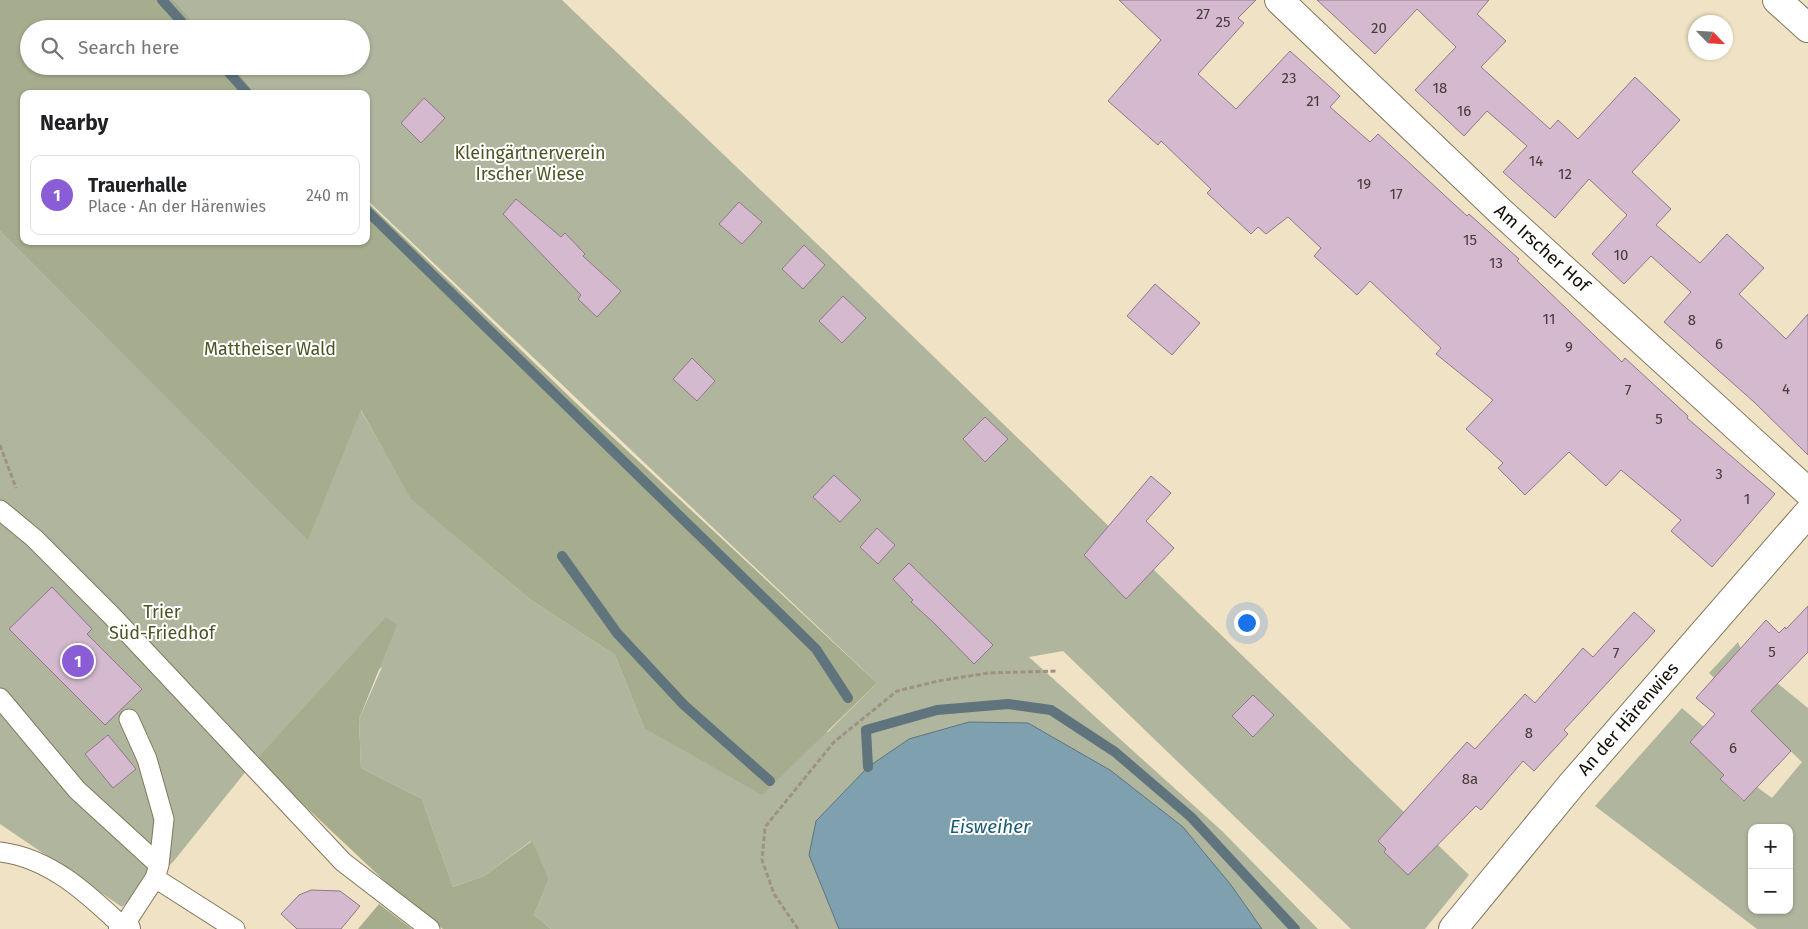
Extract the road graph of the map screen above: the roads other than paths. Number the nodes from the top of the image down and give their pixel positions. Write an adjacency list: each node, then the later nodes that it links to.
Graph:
1 (1279, 0): 4 (street, Am Irscher Hof)
2 (1777, 0): 3 (street)
3 (1808, 28)
4 (1808, 492)
5 (0, 510): 13 (lane)
6 (1808, 513): 14 (street, An der Härenwies)
7 (0, 698): 10 (lane)
8 (129, 719): 10 (lane)
9 (0, 852): 11 (lane)
10 (157, 871): 11 (lane); 12 (lane)
11 (124, 928)
12 (235, 929)
13 (430, 929)
14 (1453, 929)

